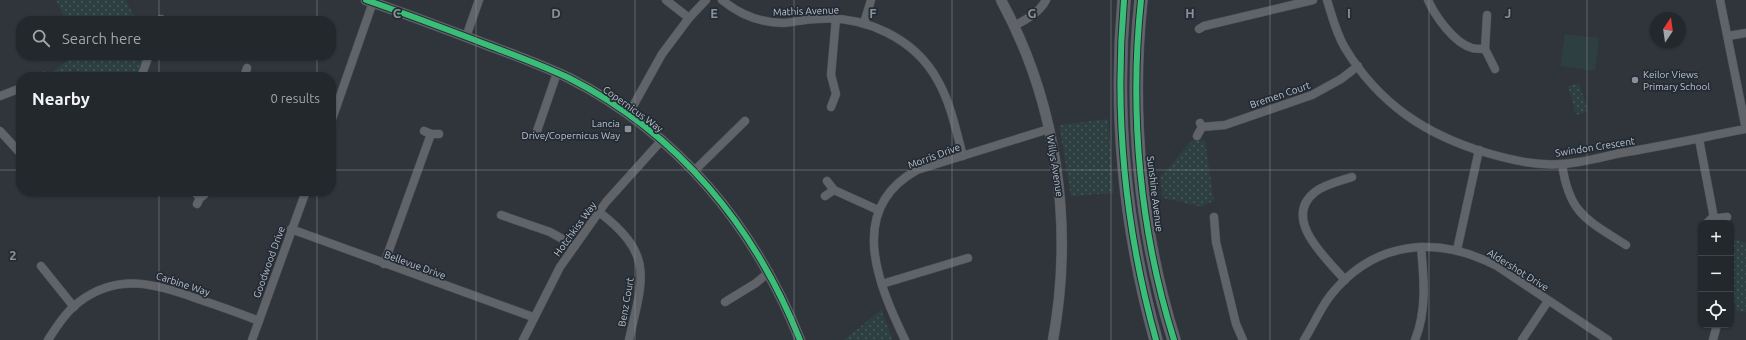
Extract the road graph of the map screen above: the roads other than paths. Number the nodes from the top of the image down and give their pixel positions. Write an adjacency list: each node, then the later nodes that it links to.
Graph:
1 (479, 0): 23 (street)
2 (666, 0): 16 (street)
3 (706, 0): 16 (street)
4 (722, 0): 17 (street, Mathis Avenue)
5 (871, 0): 18 (street)
6 (1001, 0): 20 (street, Willys Avenue)
7 (1046, 0): 20 (street)
8 (1124, 0): 89 (main road)
9 (1141, 0): 90 (main road, Sunshine Avenue)
10 (1312, 0): 19 (street)
11 (1327, 0): 26 (street, Swindon Crescent)
12 (1428, 0): 24 (street)
13 (1720, 0): 22 (street)
14 (370, 1): 23 (street, Copernicus Way); 34 (street)
15 (1487, 15): 24 (street)
16 (689, 18): 36 (street)
17 (836, 18): 18 (street, Mathis Avenue); 35 (street)
18 (864, 23): 48 (street, Mathis Avenue)
19 (1201, 25)
20 (1014, 26): 38 (street, Willys Avenue)
21 (1746, 33): 22 (street)
22 (1728, 36): 39 (street)
23 (466, 37): 31 (street, Copernicus Way)
24 (1484, 49): 28 (street)
25 (147, 60): 29 (street)
26 (1358, 66): 43 (street, Bremen Court); 47 (street, Swindon Crescent)
27 (247, 68): 30 (street)
28 (1495, 68)
29 (143, 72)
30 (246, 72)
31 (557, 73): 36 (street, Copernicus Way); 41 (street)
32 (16, 90): 33 (street)
33 (0, 96)
34 (336, 106)
35 (831, 107)
36 (628, 115): 45 (street, Copernicus Way)
37 (745, 121): 50 (street)
38 (1049, 129): 48 (street, Morris Drive); 88 (street, Willys Avenue)
39 (1746, 129): 44 (street, Swindon Crescent)
40 (0, 131): 46 (street)
41 (537, 131)
42 (431, 133): 71 (street)
43 (1197, 136)
44 (1699, 139): 49 (street, Swindon Crescent); 62 (street)
45 (661, 141): 50 (street, Copernicus Way); 59 (street, Hotchkiss Way)
46 (16, 149)
47 (1479, 150): 49 (street, Swindon Crescent); 69 (street)
48 (964, 156): 58 (street, Morris Drive)
49 (1562, 164): 66 (street)
50 (694, 171): 73 (street, Copernicus Way)
51 (1352, 177): 74 (street)
52 (827, 181): 53 (street)
53 (834, 190): 56 (street); 58 (street)
54 (198, 196): 57 (street)
55 (304, 196): 65 (street, Goodwood Drive)
56 (825, 196)
57 (200, 199)
58 (878, 210): 75 (street, Morris Drive)
59 (599, 212): 67 (street, Hotchkiss Way); 85 (street, Benz Court)
60 (501, 215): 67 (street)
61 (1214, 217): 91 (street)
62 (1714, 218): 63 (street); 64 (street)
63 (1727, 218)
64 (1709, 220)
65 (291, 229): 71 (street, Bellevue Drive); 80 (street, Goodwood Drive)
66 (1626, 245)
67 (575, 246): 79 (street, Hotchkiss Way)
68 (1421, 247): 69 (street, Aldershot Drive); 74 (street, Aldershot Drive); 93 (street)
69 (1457, 250): 76 (street, Aldershot Drive)
70 (968, 258): 75 (street)
71 (384, 264): 79 (street, Bellevue Drive)
72 (41, 266): 78 (street)
73 (769, 272): 77 (street); 86 (street, Copernicus Way)
74 (1345, 280): 92 (street, Aldershot Drive)
75 (882, 284): 87 (street, Morris Drive)
76 (1548, 301): 94 (street); 95 (street, Aldershot Drive)
77 (725, 302)
78 (74, 307): 80 (street, Carbine Way); 82 (street, Carbine Way)
79 (533, 317): 84 (street, Hotchkiss Way)
80 (259, 321): 83 (street, Goodwood Drive)
81 (1716, 328): 96 (street)
82 (48, 340)
83 (252, 340)
84 (523, 340)
85 (629, 340)
86 (800, 340)
87 (904, 340)
88 (1053, 340)
89 (1156, 340)
90 (1174, 340)
91 (1243, 340)
92 (1304, 340)
93 (1414, 340)
94 (1522, 340)
95 (1608, 340)
96 (1713, 340)

